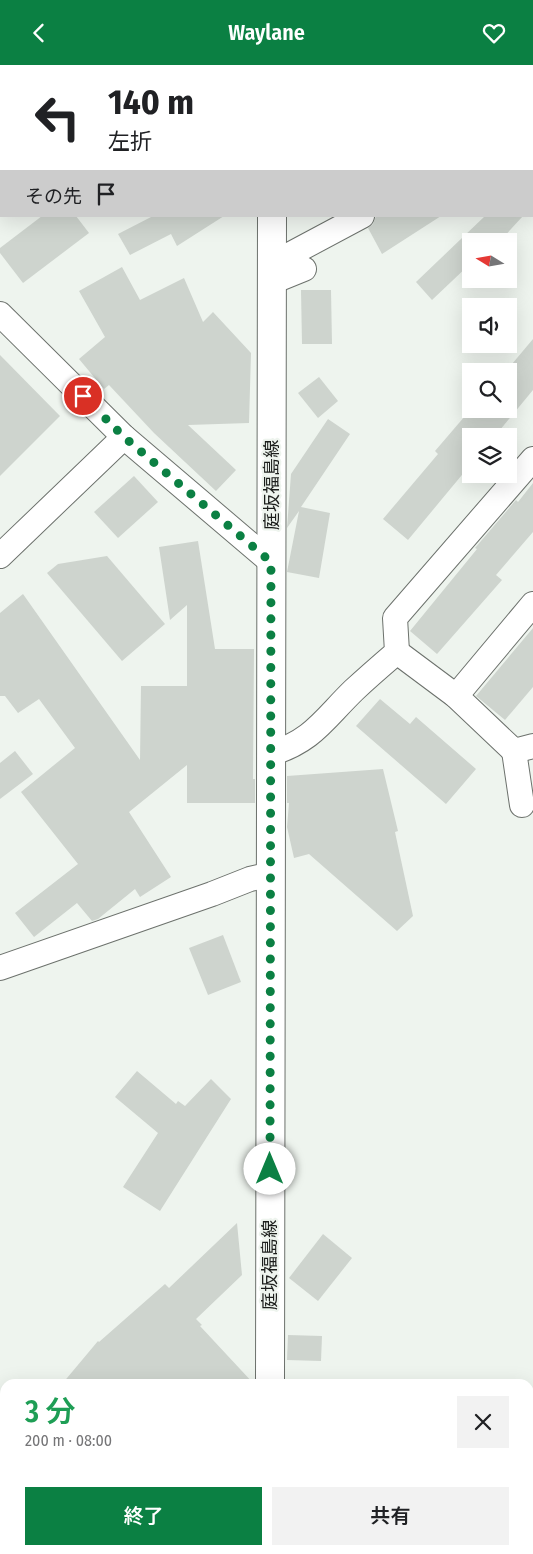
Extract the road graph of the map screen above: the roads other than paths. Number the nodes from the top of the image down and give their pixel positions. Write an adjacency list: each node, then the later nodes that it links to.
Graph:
1 (272, 217): 4 (main road, 庭坂福島線)
2 (360, 217): 4 (street)
3 (304, 269): 4 (street)
4 (272, 273): 9 (main road, 庭坂福島線)
5 (0, 314): 6 (street)
6 (124, 437): 8 (street); 9 (street)
7 (533, 459): 11 (street)
8 (0, 556)
9 (271, 562): 14 (main road, 庭坂福島線)
10 (533, 604): 12 (street)
11 (397, 652): 12 (street); 14 (street)
12 (456, 696): 13 (street)
13 (523, 749): 15 (street)
14 (270, 754): 16 (main road, 庭坂福島線)
15 (522, 805)
16 (271, 874): 17 (street); 18 (main road, 庭坂福島線)
17 (0, 967)
18 (270, 1379)

